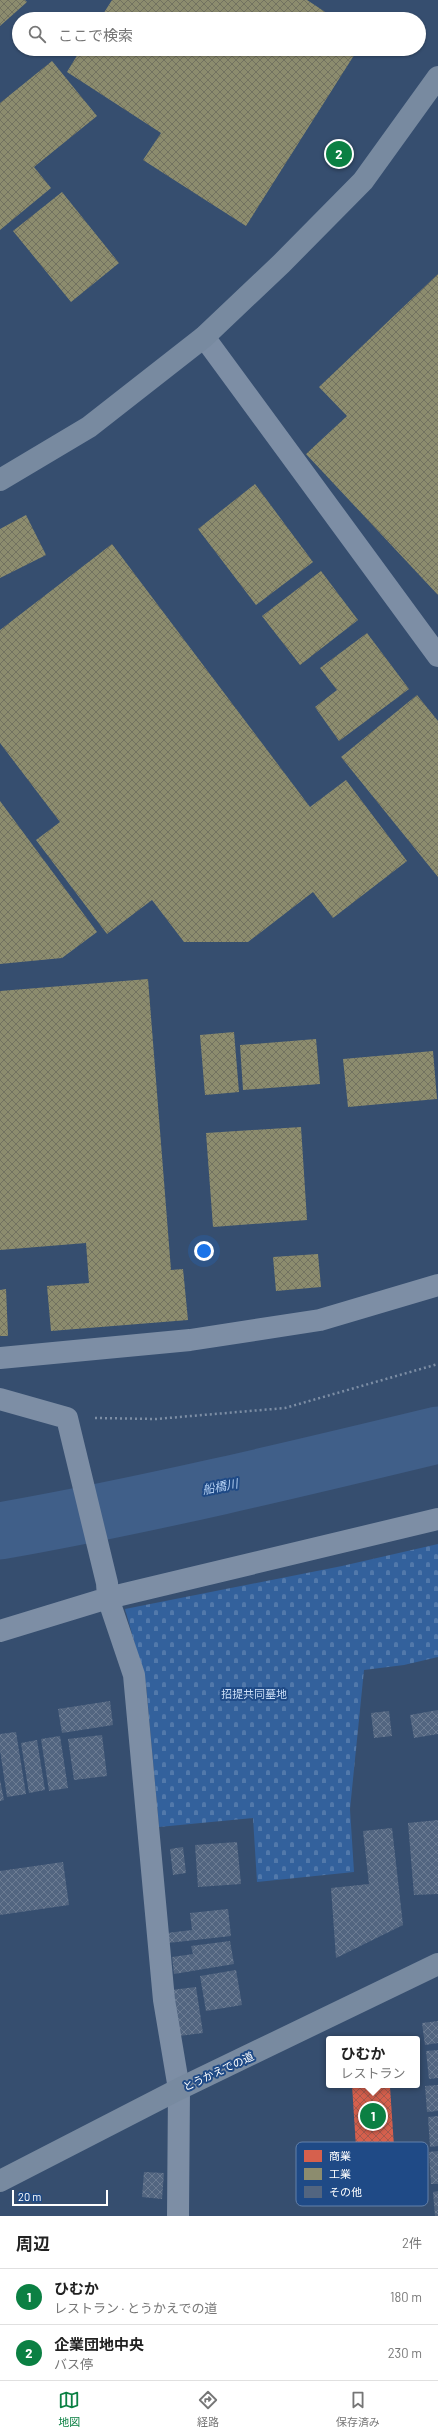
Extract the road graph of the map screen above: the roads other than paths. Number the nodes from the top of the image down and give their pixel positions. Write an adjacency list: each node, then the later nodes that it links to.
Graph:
1 (438, 77): 2 (street)
2 (204, 338): 3 (street); 4 (street)
3 (0, 480)
4 (438, 656)
5 (438, 1285): 6 (street)
6 (0, 1358)
7 (0, 1399): 9 (street)
8 (438, 1519): 9 (street)
9 (108, 1590): 10 (street); 12 (street)
10 (0, 1631)
11 (438, 1964): 12 (street, とうかえでの道)
12 (179, 2089): 13 (street, とうかえでの道); 14 (street)
13 (0, 2181)
14 (178, 2216)

